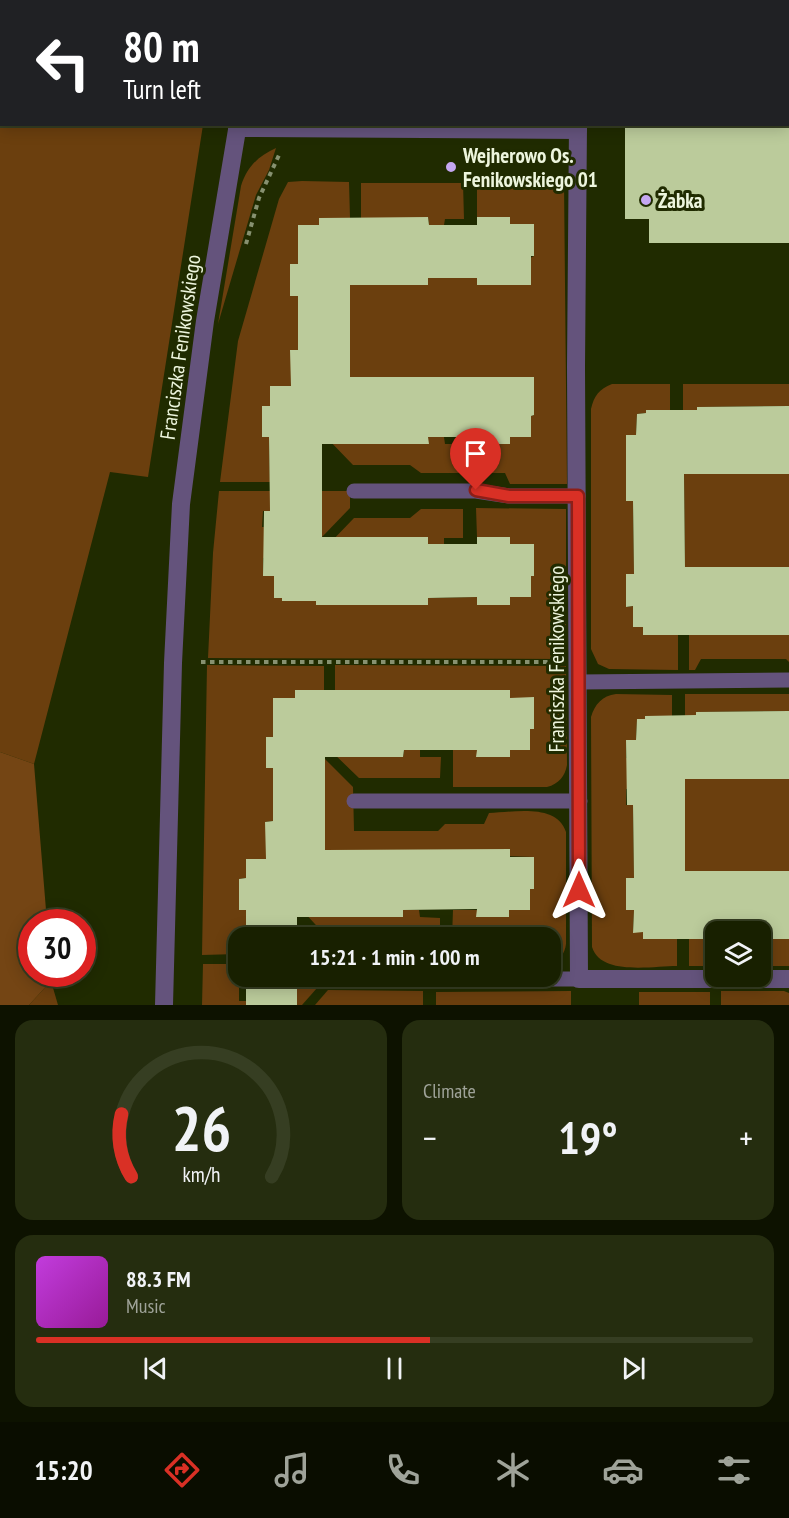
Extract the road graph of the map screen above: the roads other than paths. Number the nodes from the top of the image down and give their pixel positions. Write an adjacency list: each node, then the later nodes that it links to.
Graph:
1 (238, 126): 2 (street, Franciszka Fenikowskiego); 12 (street, Franciszka Fenikowskiego)
2 (578, 127): 4 (street, Franciszka Fenikowskiego)
3 (354, 491): 4 (lane)
4 (578, 496): 6 (street, Franciszka Fenikowskiego)
5 (789, 680): 6 (lane)
6 (579, 682): 8 (street, Franciszka Fenikowskiego)
7 (354, 801): 8 (lane)
8 (580, 801): 10 (street, Franciszka Fenikowskiego)
9 (561, 979): 10 (lane)
10 (579, 979): 11 (street)
11 (789, 979)
12 (164, 1005)

